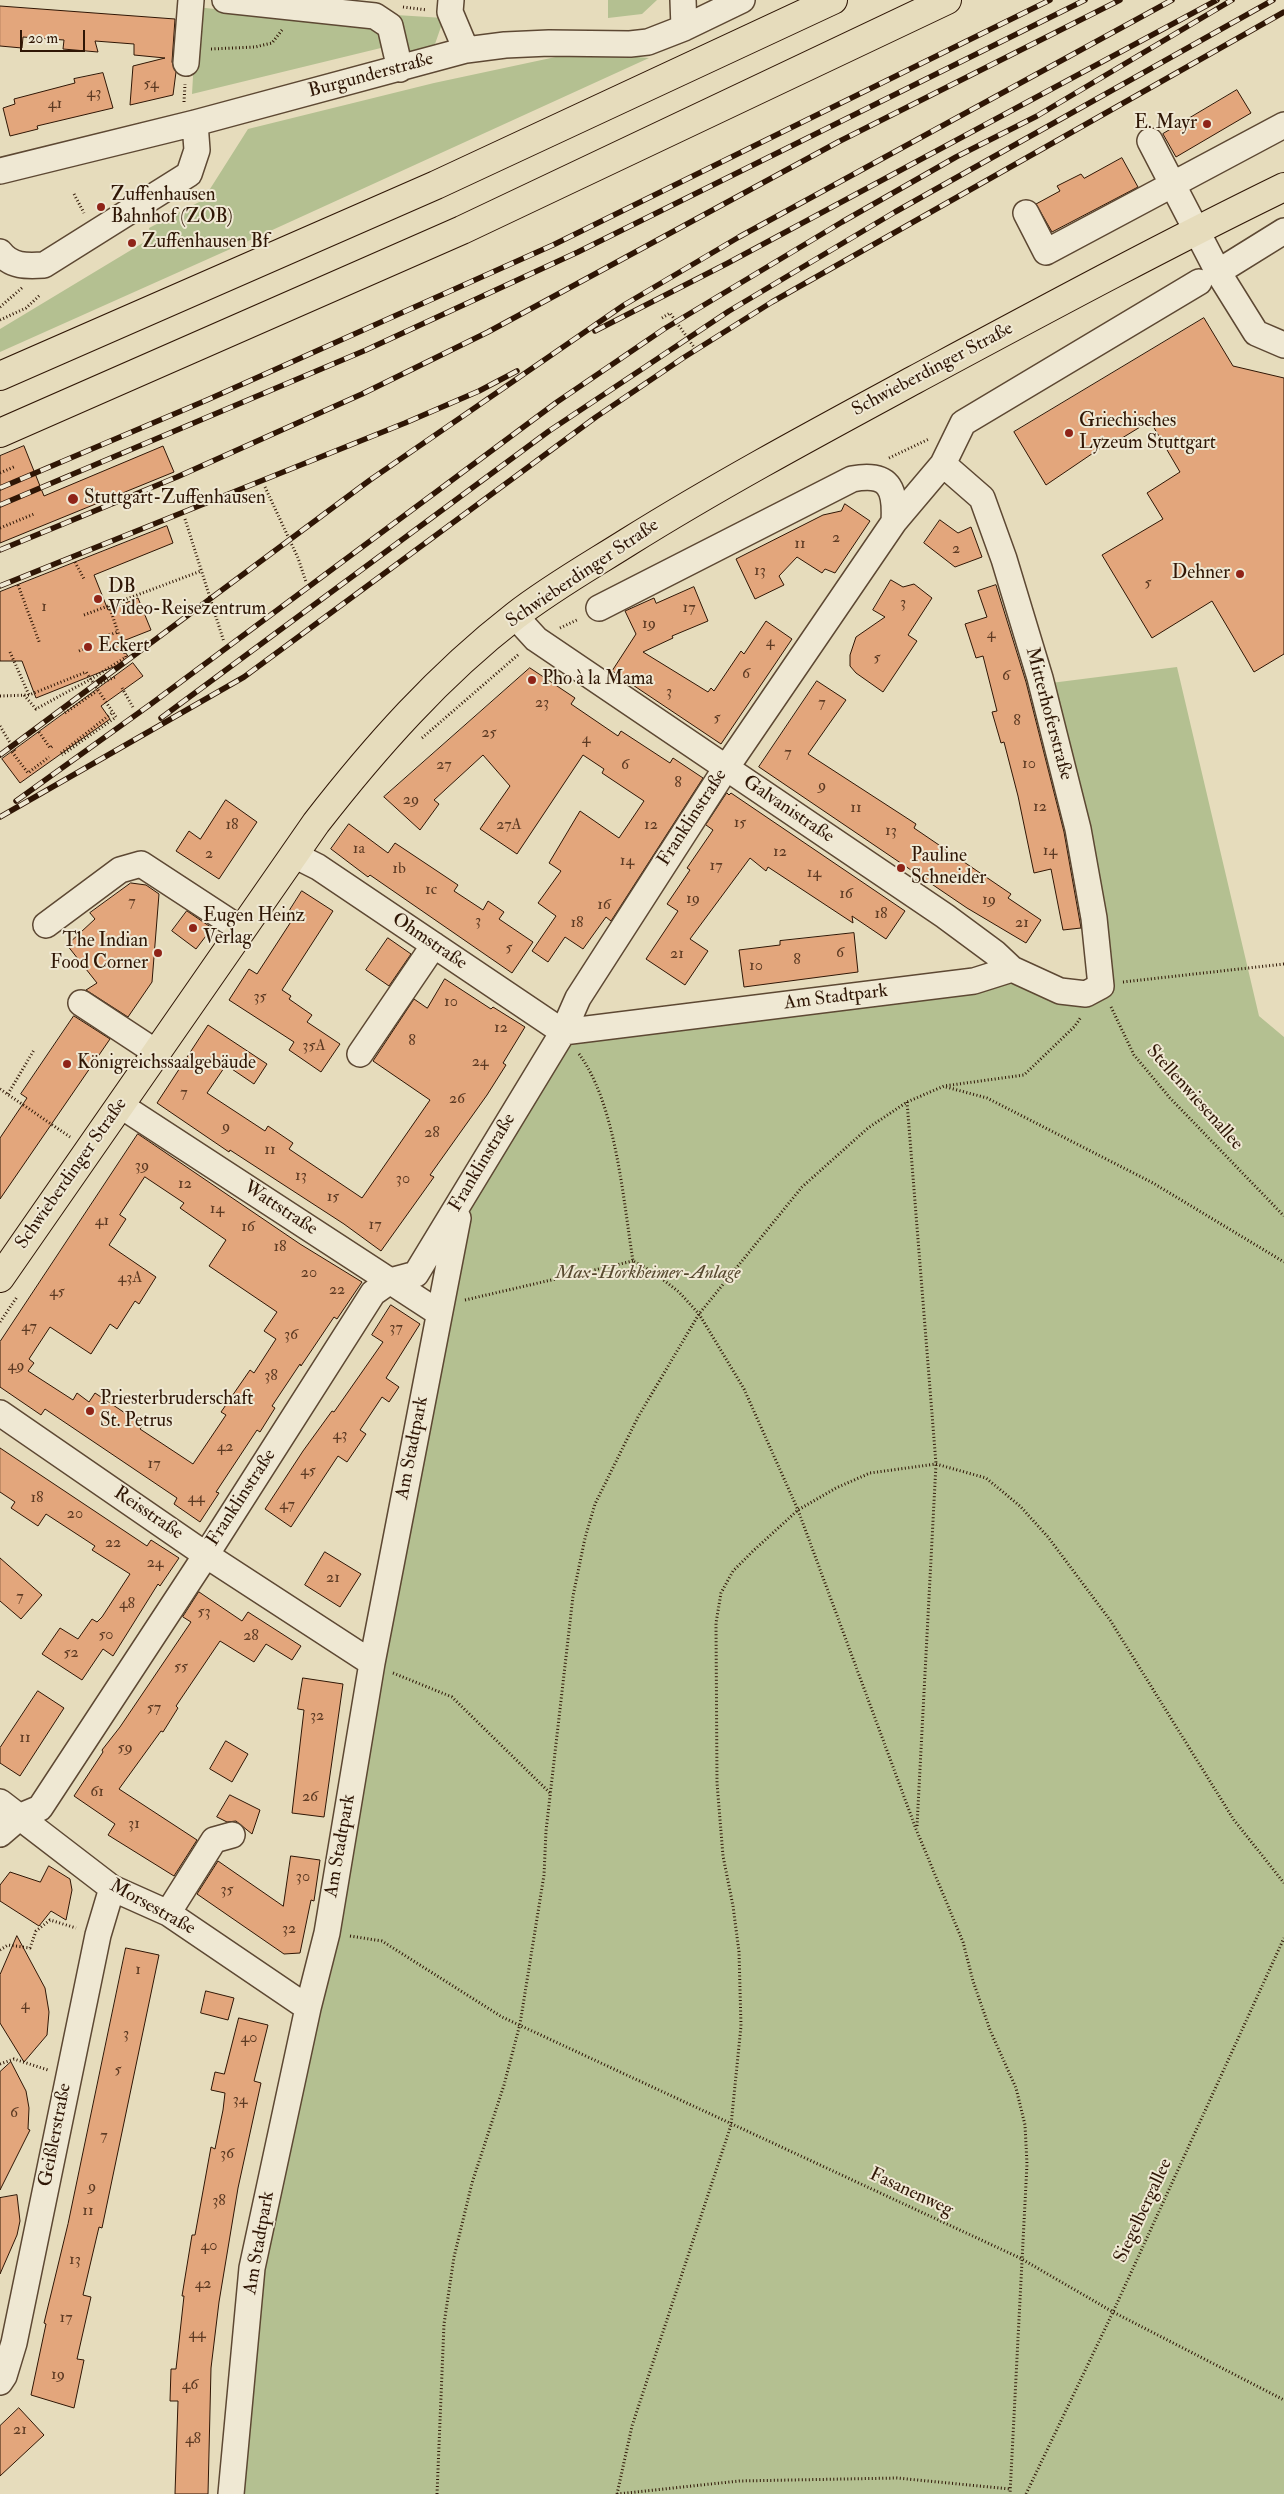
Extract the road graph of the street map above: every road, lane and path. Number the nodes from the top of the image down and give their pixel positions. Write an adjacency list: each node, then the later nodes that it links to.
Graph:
1 (191, 0): 12 (street)
2 (225, 0): 7 (street)
3 (683, 0): 10 (street)
4 (742, 0): 10 (street, Burgunderstraße)
5 (833, 0): 32 (main road)
6 (948, 0): 34 (main road)
7 (286, 6): 9 (street); 12 (path)
8 (450, 6): 9 (path); 11 (street)
9 (375, 16): 13 (street)
10 (684, 28): 11 (street, Burgunderstraße)
11 (466, 50): 13 (street, Burgunderstraße)
12 (187, 55): 14 (path)
13 (400, 69): 14 (street, Burgunderstraße)
14 (189, 124): 17 (street, Burgunderstraße); 25 (street)
15 (1284, 125): 18 (street)
16 (1150, 141): 18 (street)
17 (0, 171)
18 (1172, 184): 21 (street); 23 (street)
19 (1284, 187): 23 (main road, Schwieberdinger Straße)
20 (74, 194): 22 (path)
21 (1026, 213)
22 (86, 216)
23 (1197, 229): 26 (street); 52 (main road, Schwieberdinger Straße)
24 (1284, 231): 26 (street)
25 (0, 252)
26 (1208, 277): 30 (street); 33 (street)
27 (40, 295): 29 (path)
28 (662, 318): 31 (path)
29 (0, 320)
30 (1284, 345)
31 (696, 350)
32 (0, 376)
33 (963, 423): 35 (path); 36 (street)
34 (0, 433)
35 (883, 462)
36 (943, 464): 42 (street, Franklinstraße); 86 (street, Mitterhoferstraße)
37 (16, 466): 38 (path)
38 (0, 473)
39 (265, 487): 47 (path)
40 (34, 514): 43 (path)
41 (185, 519): 45 (path)
42 (894, 522): 50 (street, Schwieberdinger Straße); 79 (street, Franklinstraße)
43 (0, 528)
44 (75, 562): 46 (path)
45 (201, 570): 49 (path); 56 (path)
46 (84, 580)
47 (306, 582)
48 (18, 585): 57 (path)
49 (109, 605): 51 (path); 53 (path)
50 (599, 608): 55 (path)
51 (84, 615)
52 (515, 616): 55 (street, Galvanistraße); 80 (main road, Schwieberdinger Straße)
53 (118, 632): 54 (path); 62 (path)
54 (109, 635)
55 (536, 639): 75 (path); 79 (street, Galvanistraße)
56 (224, 642)
57 (40, 644)
58 (88, 647): 59 (path)
59 (79, 651)
60 (10, 652): 68 (path)
61 (114, 677): 63 (path)
62 (91, 679): 64 (path); 67 (path); 68 (path)
63 (101, 685): 64 (path); 66 (path)
64 (95, 686): 66 (path); 70 (path)
65 (122, 688): 71 (path)
66 (98, 691): 72 (path); 77 (path)
67 (24, 695): 68 (path); 69 (path)
68 (29, 695)
69 (0, 696)
70 (62, 708)
71 (134, 709)
72 (65, 713)
73 (0, 726): 78 (path)
74 (38, 732): 76 (path)
75 (419, 741)
76 (54, 746)
77 (61, 754)
78 (49, 757)
79 (726, 768): 85 (street, Galvanistraße); 88 (street, Franklinstraße)
80 (294, 856): 82 (main road, Schwieberdinger Straße); 83 (street, Ohmstraße)
81 (46, 925): 82 (street)
82 (242, 930): 90 (main road, Schwieberdinger Straße)
83 (434, 945): 88 (street, Ohmstraße); 91 (street)
84 (1284, 964): 86 (path)
85 (1012, 970): 86 (street); 88 (street, Am Stadtpark)
86 (1102, 986): 92 (path); 99 (path, Stellenwiesenallee)
87 (81, 1003): 90 (street)
88 (563, 1032): 98 (street, Franklinstraße); 100 (path)
89 (34, 1050): 94 (path)
90 (157, 1053): 96 (main road, Schwieberdinger Straße)
91 (360, 1054)
92 (944, 1086): 95 (path); 101 (path)
93 (0, 1089): 94 (path)
94 (8, 1094): 97 (path)
95 (907, 1102): 105 (path); 107 (path)
96 (120, 1105): 97 (main road, Schwieberdinger Straße); 103 (street, Wattstraße)
97 (89, 1150): 102 (main road, Schwieberdinger Straße)
98 (461, 1200): 103 (street, Franklinstraße); 104 (street, Am Stadtpark)
99 (1284, 1216)
100 (633, 1260): 104 (path); 105 (path)
101 (1284, 1262)
102 (0, 1278)
103 (390, 1281): 104 (street, Wattstraße); 109 (street, Franklinstraße)
104 (440, 1311): 110 (street, Am Stadtpark)
105 (698, 1314): 108 (path); 112 (path)
106 (0, 1413): 109 (street, Reisstraße)
107 (936, 1464): 108 (path); 115 (path); 118 (path)
108 (798, 1510): 115 (path); 129 (path)
109 (206, 1555): 110 (street, Reisstraße); 114 (street, Franklinstraße)
110 (372, 1663): 121 (street, Am Stadtpark)
111 (403, 1678): 112 (path)
112 (550, 1793): 126 (path)
113 (0, 1802): 114 (street, Morsestraße)
114 (21, 1816): 116 (street, Franklinstraße); 119 (street, Morsestraße)
115 (916, 1829): 130 (path)
116 (0, 1834)
117 (232, 1835): 120 (street)
118 (1284, 1883)
119 (112, 1888): 120 (street, Morsestraße); 122 (street, Geißlerstraße)
120 (168, 1913): 125 (street, Morsestraße)
121 (327, 1933): 125 (street, Am Stadtpark); 126 (path, Fasanenweg)
122 (98, 1935): 124 (path); 128 (street, Geißlerstraße)
123 (1284, 1938): 131 (path, Siegelbergallee)
124 (0, 1950)
125 (308, 2008): 135 (street, Am Stadtpark)
126 (520, 2024): 129 (path, Fasanenweg); 136 (path)
127 (0, 2064): 128 (path)
128 (68, 2074): 132 (street, Geißlerstraße)
129 (731, 2125): 130 (path, Fasanenweg); 137 (path)
130 (1020, 2258): 131 (path, Fasanenweg); 134 (path)
131 (1113, 2312): 133 (path, Fasanenweg); 138 (path, Siegelbergallee)
132 (0, 2382)
133 (1284, 2400)
134 (1010, 2492): 137 (path)
135 (231, 2494)
136 (437, 2494)
137 (617, 2494)
138 (1026, 2494)

